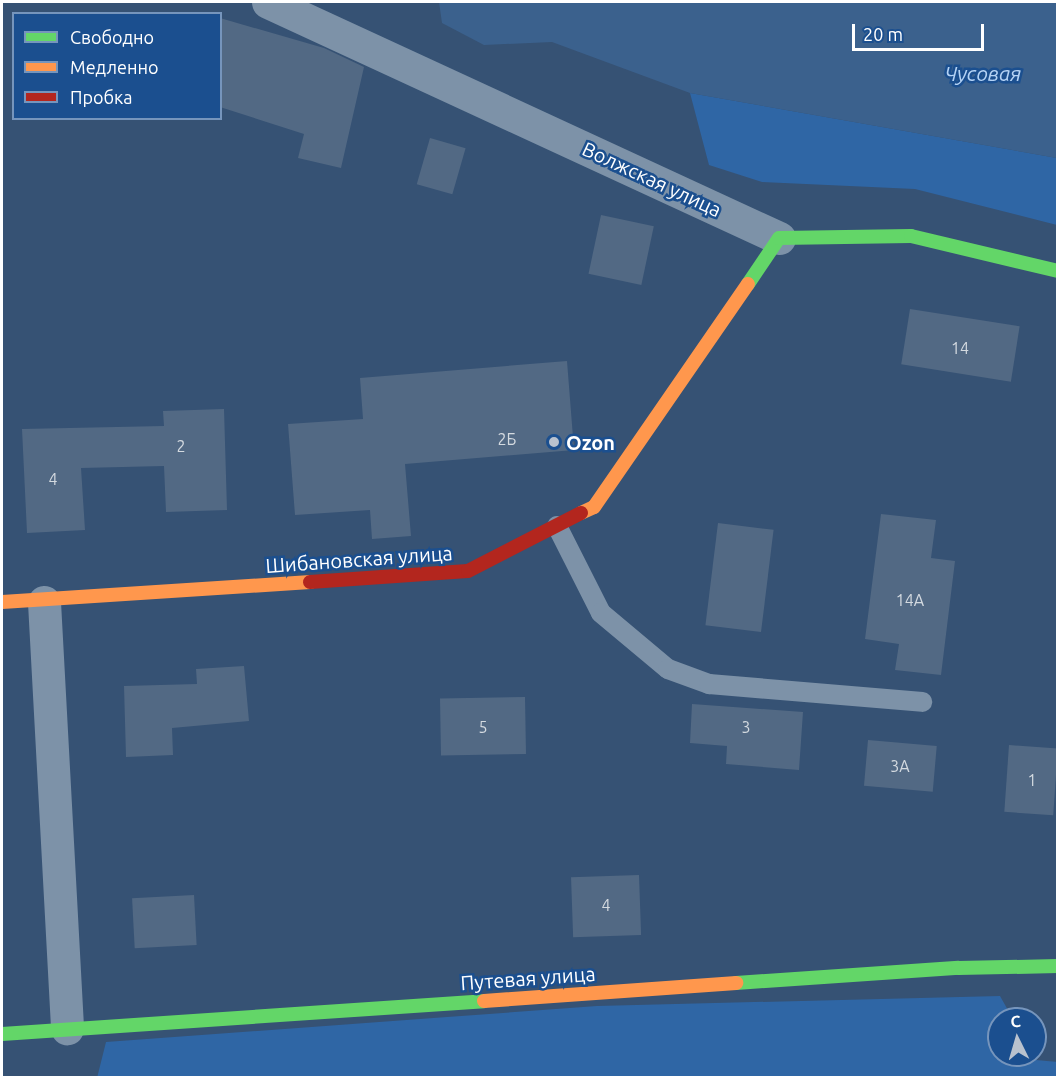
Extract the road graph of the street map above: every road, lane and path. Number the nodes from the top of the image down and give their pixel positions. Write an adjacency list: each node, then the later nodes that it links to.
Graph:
1 (268, 2): 2 (street, Волжская улица)
2 (779, 238): 3 (street, Волжская улица); 4 (street, Шибановская улица)
3 (1058, 271)
4 (557, 526): 6 (street, Шибановская улица); 7 (lane)
5 (2, 602): 6 (street, Шибановская улица)
6 (44, 602): 9 (street)
7 (922, 702)
8 (1058, 966): 9 (street, Путевая улица)
9 (66, 1028): 10 (street, Путевая улица)
10 (2, 1034)

